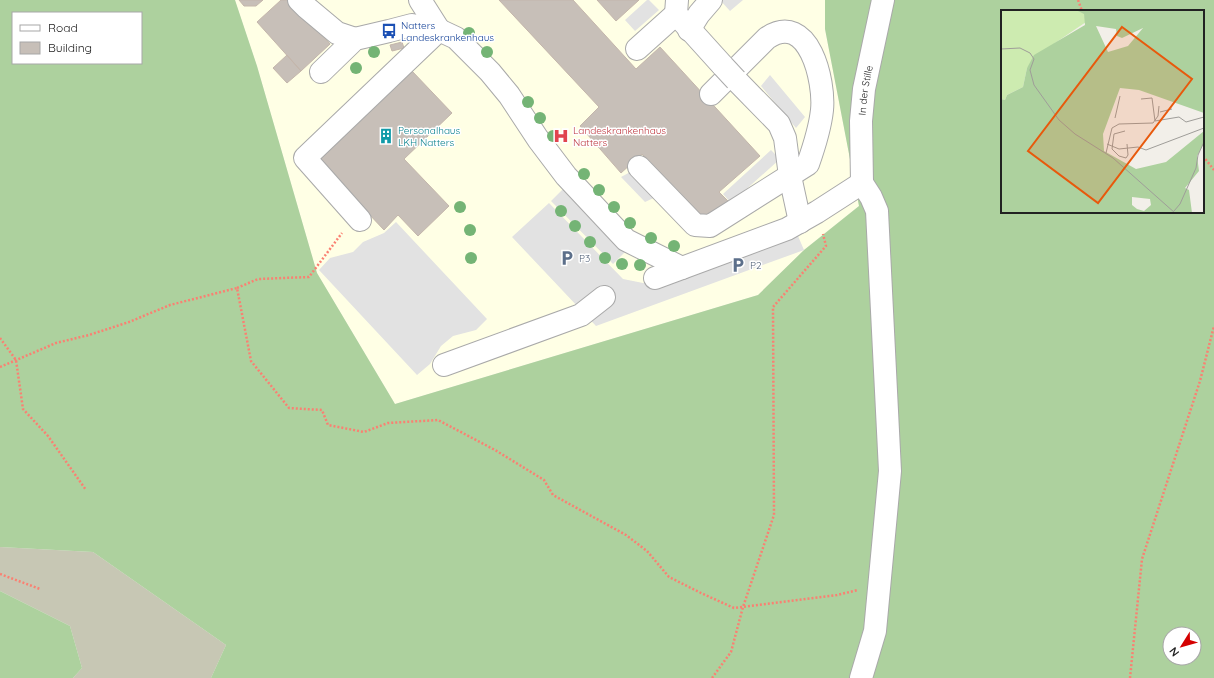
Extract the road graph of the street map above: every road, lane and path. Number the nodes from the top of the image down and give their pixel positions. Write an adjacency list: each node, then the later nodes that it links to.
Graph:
1 (299, 0): 8 (street)
2 (420, 0): 7 (street)
3 (883, 0): 16 (street, In der Stille)
4 (1078, 0): 6 (path)
5 (691, 10): 9 (street); 15 (street)
6 (1082, 10)
7 (439, 30): 8 (street); 18 (street); 19 (street)
8 (355, 39): 10 (street)
9 (637, 49)
10 (321, 72)
11 (711, 94): 15 (street)
12 (1204, 157): 14 (path)
13 (639, 167): 15 (street)
14 (1214, 170)
15 (790, 176): 17 (street)
16 (862, 183): 17 (street); 30 (street)
17 (809, 217): 19 (street); 32 (path)
18 (360, 220): 21 (path)
19 (682, 268): 20 (street)
20 (655, 278)
21 (237, 288): 25 (path); 32 (path)
22 (604, 297): 26 (street)
23 (1214, 326): 35 (path)
24 (0, 338): 25 (path)
25 (16, 360): 27 (path); 28 (path)
26 (444, 365)
27 (0, 368)
28 (86, 490)
29 (0, 574): 31 (path)
30 (880, 584): 32 (path); 34 (street)
31 (40, 589)
32 (743, 607): 33 (path)
33 (712, 678)
34 (862, 678)
35 (1130, 678)

